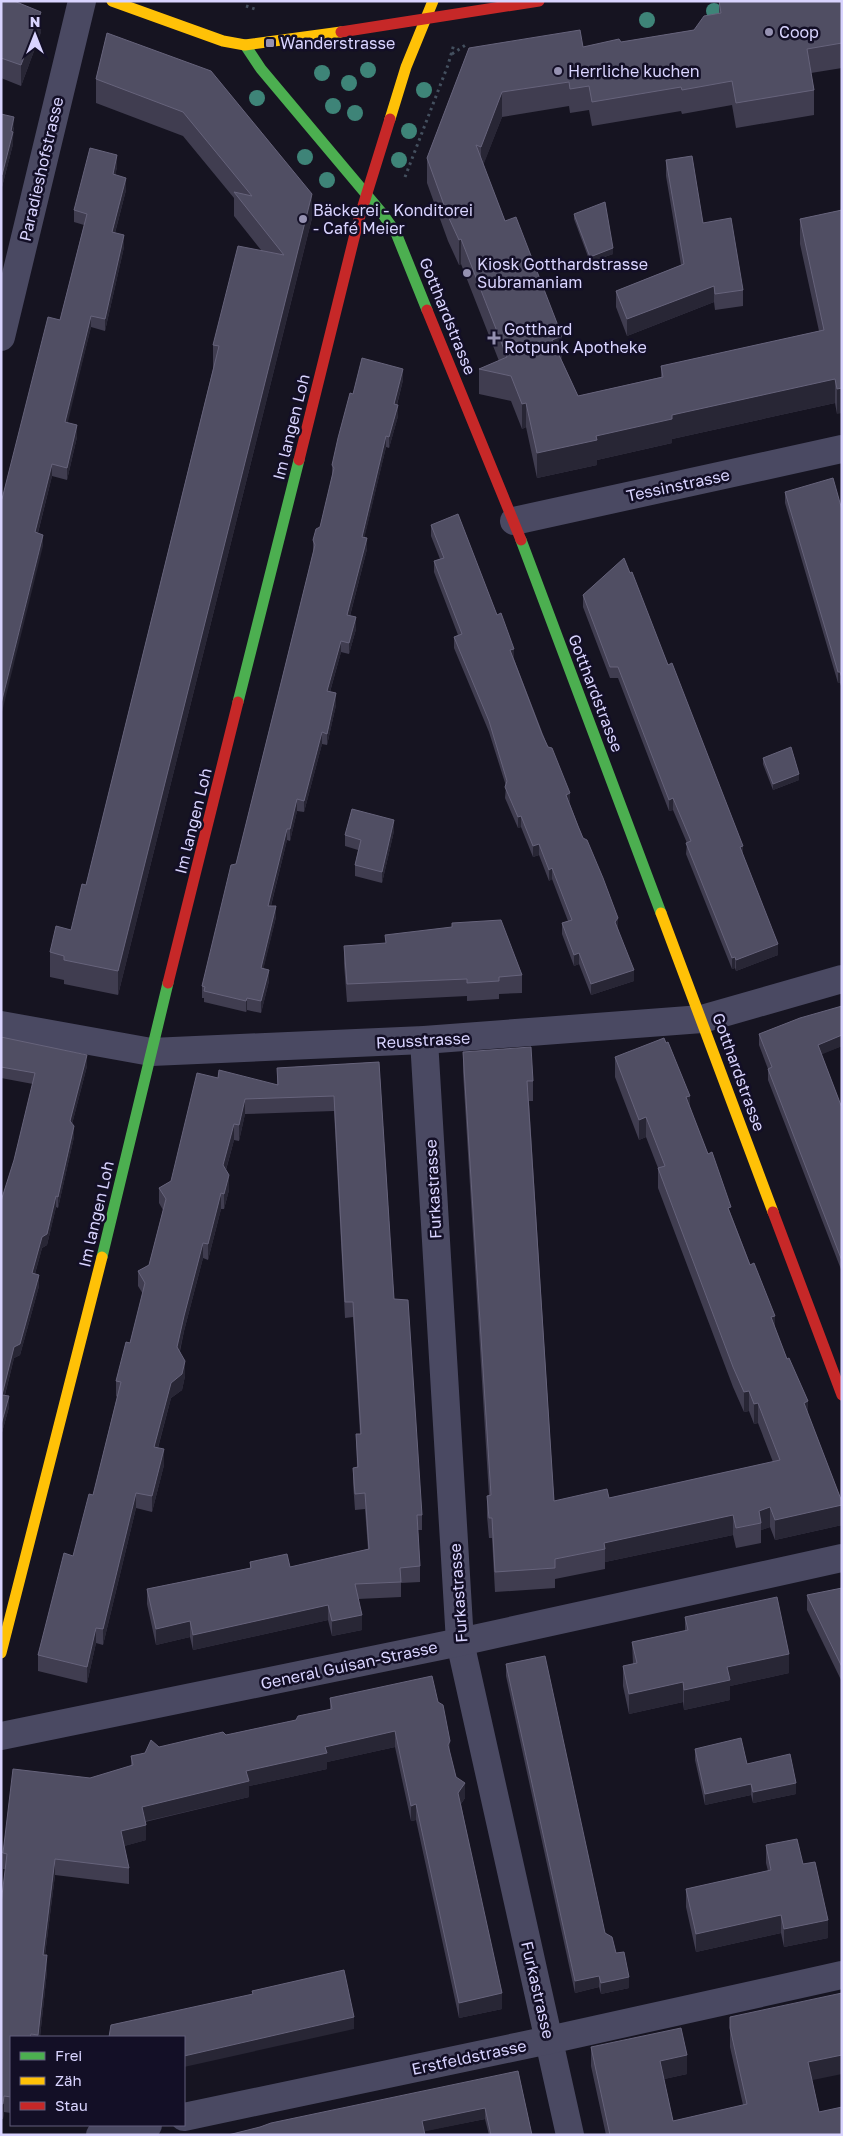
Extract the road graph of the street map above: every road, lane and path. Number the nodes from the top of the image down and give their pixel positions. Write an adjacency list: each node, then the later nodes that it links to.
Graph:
1 (82, 1): 12 (street, Paradieshofstrasse)
2 (112, 1): 9 (street)
3 (433, 1): 8 (street, Im langen Loh)
4 (539, 1): 7 (street)
5 (246, 6): 6 (path)
6 (255, 9)
7 (462, 13): 8 (street); 11 (path)
8 (426, 19): 9 (street); 10 (street, Im langen Loh)
9 (244, 45): 10 (street, Gotthardstrasse)
10 (367, 195): 11 (street, Gotthardstrasse); 19 (street, Im langen Loh)
11 (382, 213): 14 (street, Gotthardstrasse)
12 (1, 337)
13 (842, 449): 14 (street, Tessinstrasse)
14 (514, 521): 16 (street, Gotthardstrasse)
15 (842, 979): 16 (street, Reusstrasse)
16 (702, 1019): 18 (street, Reusstrasse); 20 (street, Gotthardstrasse)
17 (1, 1025): 19 (street, Reusstrasse)
18 (424, 1040): 19 (street, Reusstrasse); 22 (street, Furkastrasse)
19 (151, 1052): 23 (street, Im langen Loh)
20 (842, 1395)
21 (842, 1558): 22 (street, General Guisan-Strasse)
22 (460, 1642): 24 (street, General Guisan-Strasse); 26 (street, Furkastrasse)
23 (1, 1653)
24 (1, 1736)
25 (842, 1975): 26 (street, Erstfeldstrasse)
26 (549, 2040): 27 (street, Erstfeldstrasse); 30 (street, Furkastrasse)
27 (185, 2118)
28 (143, 2126): 29 (street)
29 (100, 2135)
30 (570, 2135)

